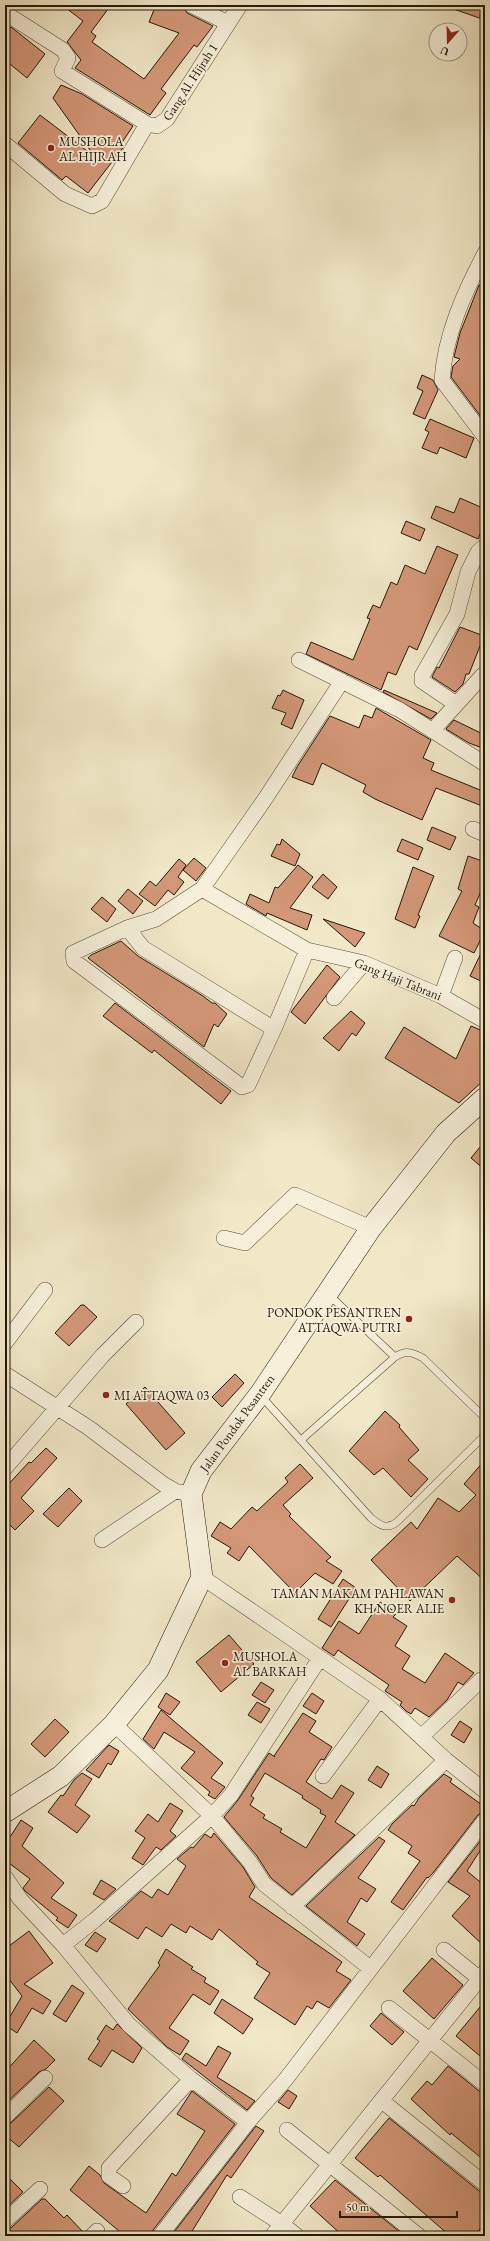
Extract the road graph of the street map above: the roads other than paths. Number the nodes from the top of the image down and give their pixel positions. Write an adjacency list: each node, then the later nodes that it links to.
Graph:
1 (191, 5): 4 (street)
2 (240, 5): 4 (street, Gang Al. Hijrah 1)
3 (5, 12): 5 (street, Gang Al. Hijrah 1)
4 (228, 23): 5 (street, Gang Al. Hijrah 1)
5 (147, 124): 6 (street)
6 (5, 144)
7 (485, 253): 8 (street)
8 (485, 437)
9 (485, 546): 13 (street)
10 (299, 660): 12 (street)
11 (485, 676): 13 (street)
12 (342, 681): 14 (street); 16 (street)
13 (456, 704): 14 (street)
14 (433, 730): 15 (street)
15 (485, 764)
16 (202, 889): 17 (street); 18 (street, Gang Haji Tabrani)
17 (127, 928): 24 (street); 24 (street)
18 (307, 950): 20 (street, Gang Haji Tabrani); 24 (street)
19 (455, 958): 21 (street)
20 (364, 963): 21 (street, Gang Haji Tabrani); 22 (street)
21 (442, 996): 23 (street, Gang Haji Tabrani)
22 (334, 998)
23 (485, 1021)
24 (274, 1029)
25 (485, 1098): 26 (street, Jalan Pondok Pesantren)
26 (371, 1228): 27 (street); 29 (street, Jalan Pondok Pesantren)
27 (224, 1238)
28 (45, 1290): 31 (street)
29 (327, 1293): 32 (lane); 34 (street, Jalan Pondok Pesantren)
30 (136, 1322): 35 (street)
31 (5, 1342)
32 (395, 1357): 36 (lane); 38 (lane)
33 (5, 1374): 35 (street)
34 (260, 1394): 38 (lane); 40 (street, Jalan Pondok Pesantren)
35 (58, 1409): 39 (street); 40 (street)
36 (485, 1418)
37 (485, 1435): 38 (lane)
38 (301, 1440)
39 (5, 1468)
40 (183, 1493): 41 (street); 42 (street)
41 (102, 1540)
42 (202, 1577): 43 (street); 46 (street)
43 (320, 1658): 45 (street); 52 (street)
44 (485, 1679): 47 (street)
45 (380, 1698): 47 (street); 49 (street)
46 (114, 1724): 51 (street); 52 (street)
47 (421, 1737): 48 (street)
48 (446, 1760): 50 (street); 55 (street)
49 (323, 1776)
50 (485, 1791)
51 (6, 1810)
52 (212, 1816): 55 (street); 56 (street)
53 (485, 1820): 58 (street)
54 (5, 1877): 56 (street)
55 (292, 1907): 58 (street)
56 (63, 1945): 63 (street)
57 (444, 1950): 59 (street)
58 (370, 1968): 67 (street)
59 (483, 1978): 61 (street)
60 (389, 2008): 61 (street)
61 (430, 2040): 64 (street); 65 (street)
62 (45, 2078): 66 (street)
63 (191, 2079): 67 (street); 71 (street)
64 (485, 2084)
65 (382, 2101): 69 (street); 70 (street)
66 (5, 2117)
67 (248, 2122): 76 (street)
68 (287, 2130): 69 (street)
69 (330, 2165): 75 (street); 79 (street)
70 (485, 2184)
71 (122, 2186)
72 (40, 2189): 74 (street)
73 (240, 2197): 75 (street)
74 (5, 2221)
75 (282, 2224): 77 (street); 78 (street)
76 (160, 2236)
77 (272, 2236)
78 (297, 2236)
79 (419, 2236)

